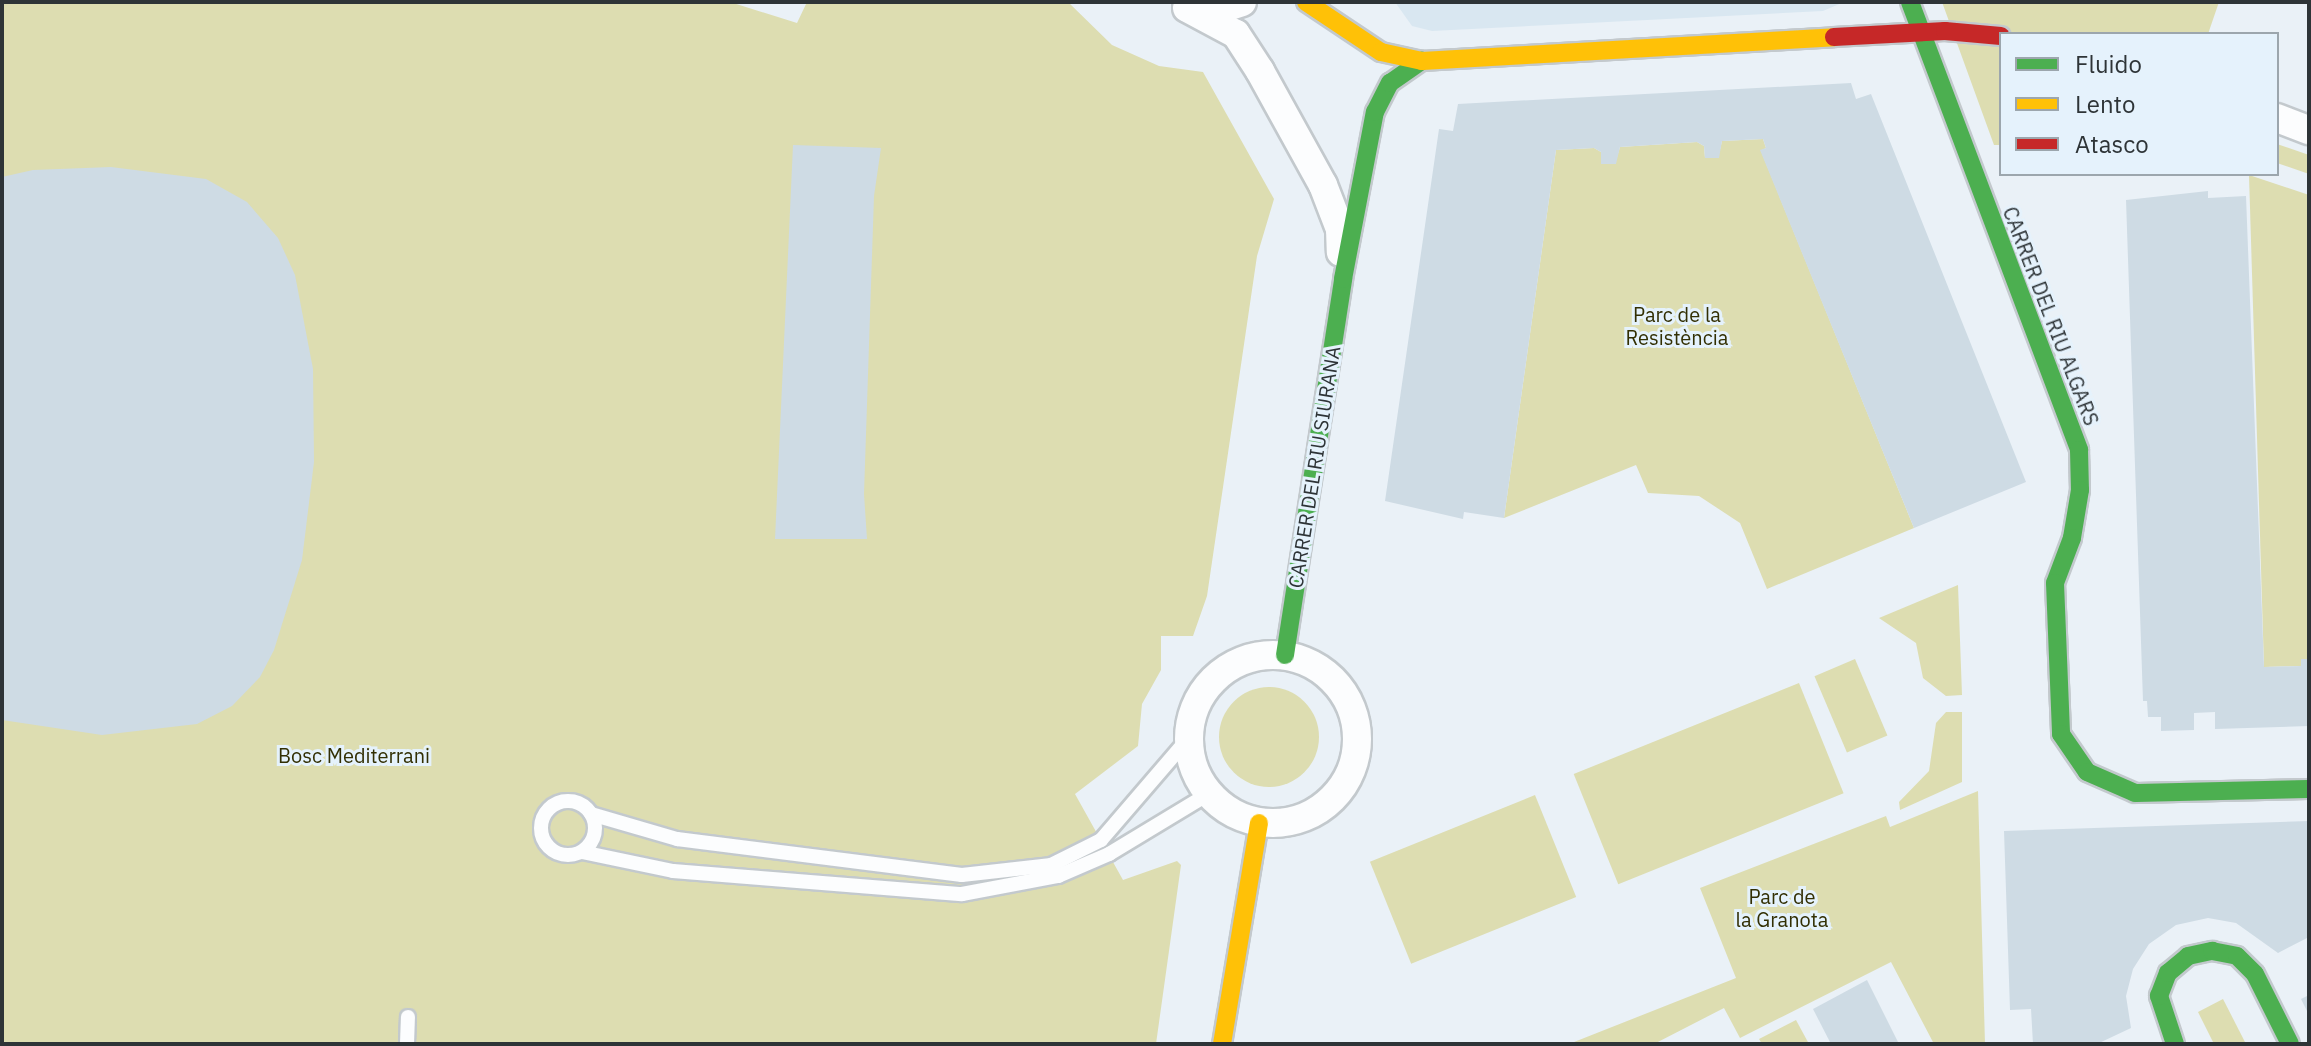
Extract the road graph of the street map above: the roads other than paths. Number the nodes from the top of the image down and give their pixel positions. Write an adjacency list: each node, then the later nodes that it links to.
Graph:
1 (1242, 2): 5 (street)
2 (1254, 2): 9 (street, CARRER DEL RIU SIURANA)
3 (1306, 2): 8 (street)
4 (1910, 2): 6 (street, CARRER DEL RIU ALGARS)
5 (1179, 5): 9 (street, CARRER DEL RIU SIURANA)
6 (1920, 33): 7 (street); 8 (street); 15 (street, CARRER DEL RIU ALGARS)
7 (1999, 36)
8 (1422, 61): 12 (street, CARRER DEL RIU SIURANA)
9 (1260, 71): 12 (street, CARRER DEL RIU SIURANA)
10 (2279, 119): 11 (street)
11 (2309, 130)
12 (1343, 279): 13 (street, CARRER DEL RIU SIURANA)
13 (1285, 655): 14 (street); 18 (street)
14 (1187, 740): 16 (street); 17 (lane)
15 (2309, 789)
16 (1208, 794): 18 (street); 19 (lane)
17 (591, 814): 19 (lane); 19 (lane)
18 (1259, 823): 22 (street)
19 (582, 852)
20 (408, 1017): 21 (lane)
21 (407, 1044)
22 (1222, 1044)
23 (2175, 1044): 24 (street)
24 (2290, 1044)

